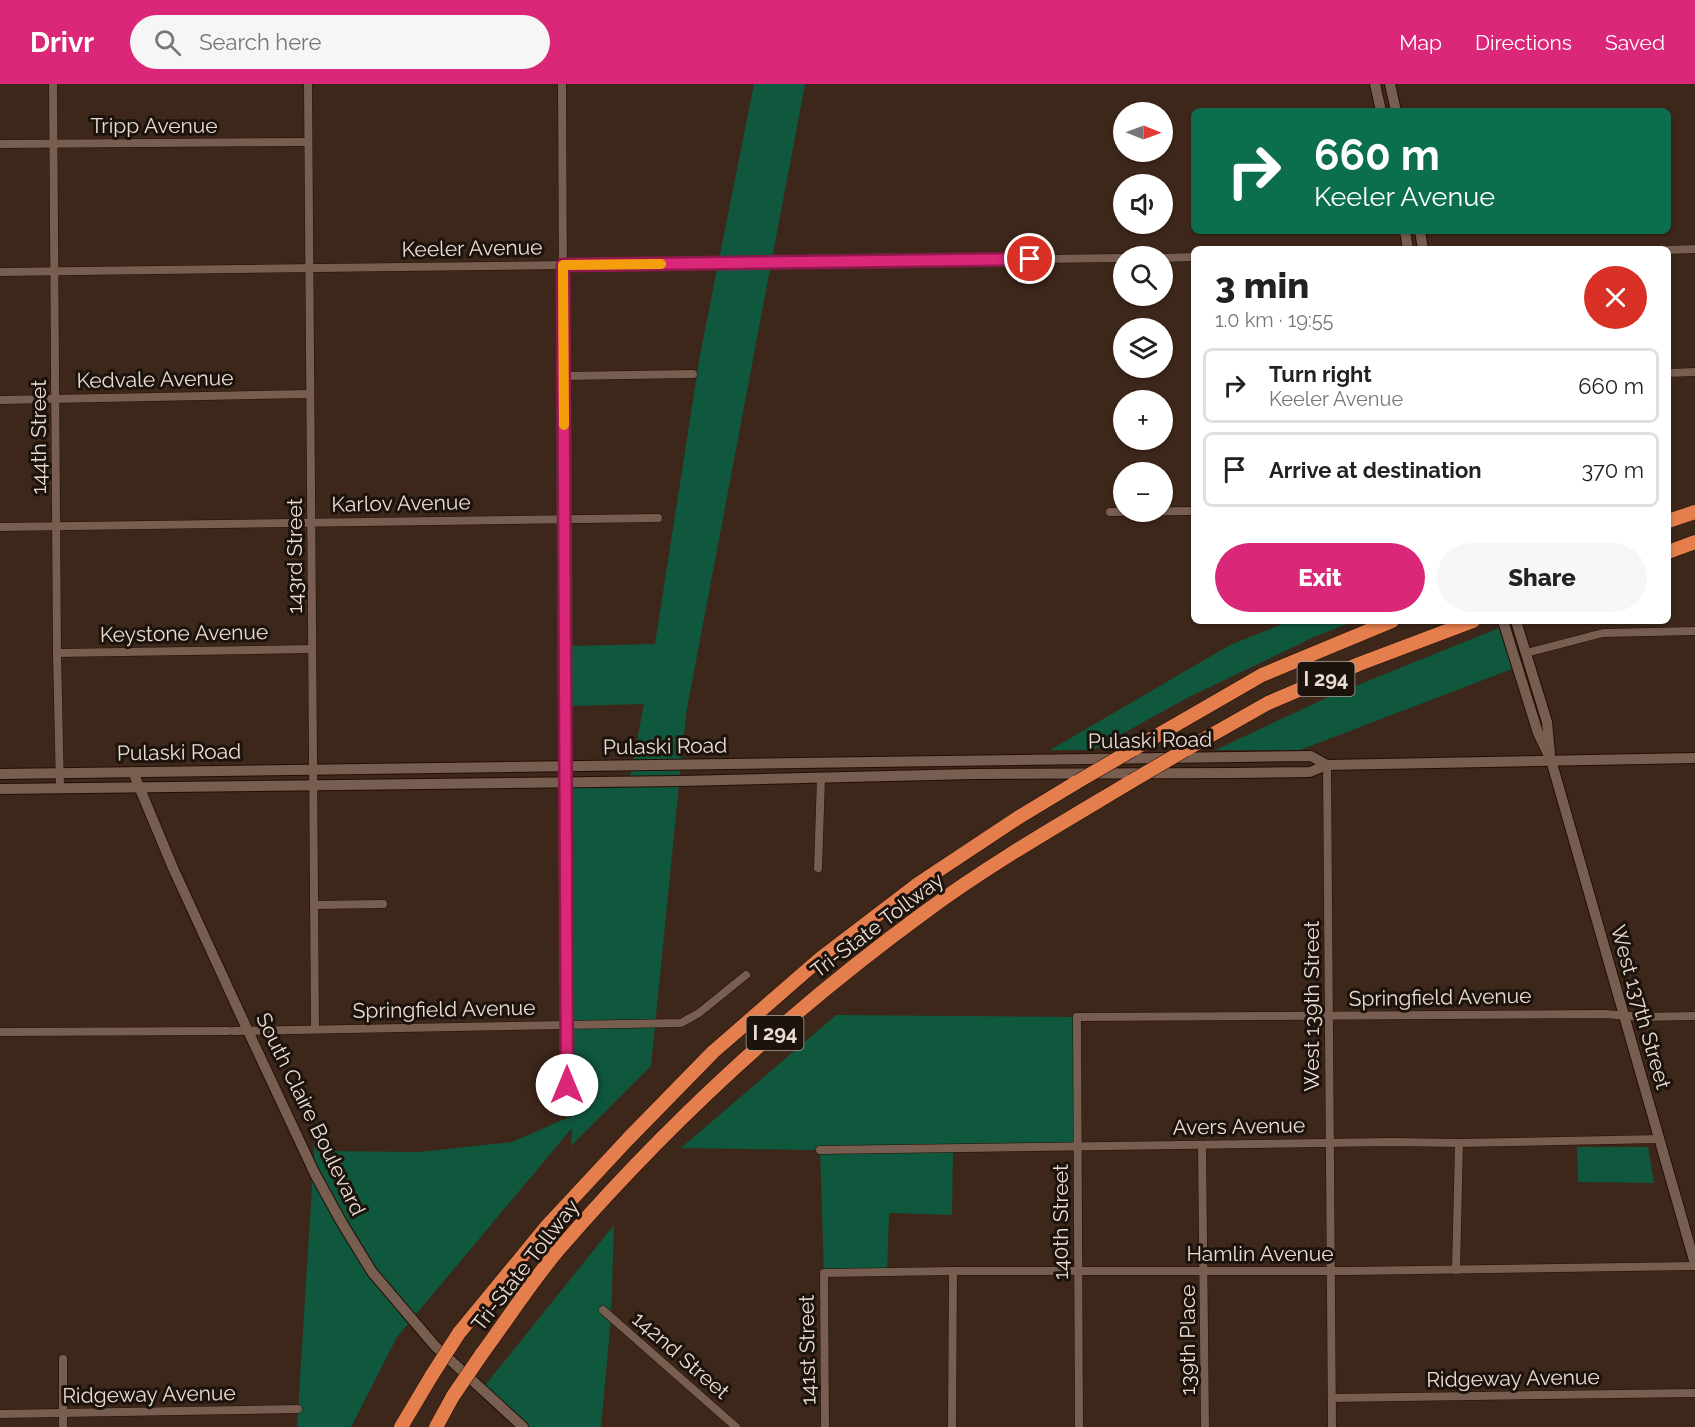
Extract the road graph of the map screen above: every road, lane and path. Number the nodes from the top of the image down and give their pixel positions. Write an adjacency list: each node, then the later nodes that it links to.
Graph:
1 (53, 84): 10 (street, 144th Street)
2 (308, 84): 8 (street, 143rd Street)
3 (562, 84): 16 (street)
4 (1375, 84): 6 (main road)
5 (1390, 84): 7 (main road)
6 (1380, 108)
7 (1395, 108)
8 (308, 142): 10 (street, Tripp Avenue); 17 (street, 143rd Street)
9 (0, 144): 10 (street, Tripp Avenue)
10 (54, 144): 18 (street, 144th Street)
11 (1695, 249): 12 (street)
12 (1671, 250)
13 (1191, 257): 15 (street)
14 (1113, 258): 16 (street, Keeler Avenue)
15 (1173, 258)
16 (563, 265): 17 (street, Keeler Avenue); 23 (street)
17 (309, 268): 18 (street, Keeler Avenue); 24 (street, 143rd Street)
18 (56, 270): 19 (street, Keeler Avenue); 25 (street, 144th Street)
19 (0, 272)
20 (1695, 372): 21 (street)
21 (1671, 373)
22 (693, 374): 23 (street)
23 (563, 376): 31 (street)
24 (310, 394): 25 (street, Kedvale Avenue); 33 (street, 143rd Street)
25 (56, 399): 26 (street, Kedvale Avenue); 35 (street, 144th Street)
26 (0, 400)
27 (1191, 511): 28 (street)
28 (1110, 512)
29 (1695, 512): 32 (highway)
30 (658, 518): 31 (street, Karlov Avenue)
31 (565, 519): 33 (street, Karlov Avenue); 49 (street)
32 (1671, 520)
33 (311, 522): 35 (street, Karlov Avenue); 43 (street, 143rd Street)
34 (0, 526): 35 (street, Karlov Avenue)
35 (57, 526): 44 (street, 144th Street)
36 (1695, 542): 37 (highway)
37 (1671, 551)
38 (1385, 624): 94 (highway, Tri-State Tollway / I 294, bridge)
39 (1465, 624): 95 (highway, Tri-State Tollway / I 294, bridge)
40 (1504, 624): 47 (main road)
41 (1517, 624): 45 (main road)
42 (1695, 631): 45 (street)
43 (312, 649): 44 (street, Keystone Avenue); 50 (street, 143rd Street)
44 (57, 653): 51 (street, 144th Street)
45 (1526, 653): 47 (main road)
46 (1695, 758): 47 (main road, Pulaski Road)
47 (1551, 760): 48 (main road, Pulaski Road); 64 (main road, West 137th Street)
48 (1327, 765): 49 (main road, Pulaski Road); 54 (main road, Pulaski Road); 65 (street, West 139th Street)
49 (566, 766): 50 (main road, Pulaski Road); 55 (street)
50 (314, 770): 52 (main road, Pulaski Road); 56 (street, 143rd Street)
51 (60, 772): 52 (main road, Pulaski Road); 53 (main road, Pulaski Road); 58 (street, 144th Street)
52 (132, 772): 59 (main road, South Claire Boulevard)
53 (0, 774)
54 (821, 778): 55 (main road, Pulaski Road); 60 (street)
55 (566, 781): 56 (main road, Pulaski Road); 68 (street)
56 (314, 785): 59 (main road, Pulaski Road); 62 (street, 143rd Street)
57 (0, 789): 58 (main road, Pulaski Road)
58 (60, 789): 59 (main road, Pulaski Road)
59 (139, 789): 70 (main road, South Claire Boulevard)
60 (818, 868)
61 (383, 904): 62 (street)
62 (314, 905): 69 (street, 143rd Street)
63 (746, 975): 68 (street, Springfield Avenue)
64 (1623, 1015): 65 (street, Springfield Avenue); 66 (street, Springfield Avenue); 73 (main road, West 137th Street)
65 (1329, 1016): 67 (street, Springfield Avenue); 74 (street, West 139th Street)
66 (1695, 1016)
67 (1077, 1017): 77 (street, 140th Street)
68 (567, 1026): 69 (street, Springfield Avenue); 72 (street)
69 (315, 1028): 70 (street, Springfield Avenue)
70 (248, 1031): 71 (street, Springfield Avenue); 96 (main road, South Claire Boulevard)
71 (0, 1032)
72 (567, 1085)
73 (1659, 1139): 75 (street, Avers Avenue); 79 (main road, West 137th Street)
74 (1330, 1143): 75 (street, Avers Avenue); 76 (street, Avers Avenue); 84 (street, West 139th Street)
75 (1459, 1143): 82 (street)
76 (1202, 1145): 77 (street, Avers Avenue); 81 (street, 139th Place)
77 (1078, 1147): 78 (street, Avers Avenue); 83 (street, 140th Street)
78 (820, 1150)
79 (1695, 1265): 82 (street, Hamlin Avenue)
80 (953, 1270): 83 (street, Hamlin Avenue); 85 (street, Hamlin Avenue); 99 (street)
81 (1205, 1270): 83 (street, Hamlin Avenue); 84 (street, Hamlin Avenue); 101 (street, 139th Place)
82 (1456, 1270): 84 (street, Hamlin Avenue)
83 (1077, 1271): 100 (street, 140th Street)
84 (1331, 1271): 89 (street, West 139th Street)
85 (824, 1273): 98 (street, 141st Street)
86 (603, 1310): 97 (street, 142nd Street)
87 (63, 1359): 91 (street)
88 (1695, 1393): 89 (street, Ridgeway Avenue)
89 (1332, 1398): 102 (street, West 139th Street)
90 (298, 1409): 91 (street, Ridgeway Avenue)
91 (62, 1413): 92 (street, Ridgeway Avenue); 93 (street)
92 (0, 1414)
93 (63, 1427)
94 (401, 1427)
95 (436, 1427)
96 (523, 1427)
97 (736, 1427)
98 (825, 1427)
99 (952, 1427)
100 (1079, 1427)
101 (1206, 1427)
102 (1332, 1427)

